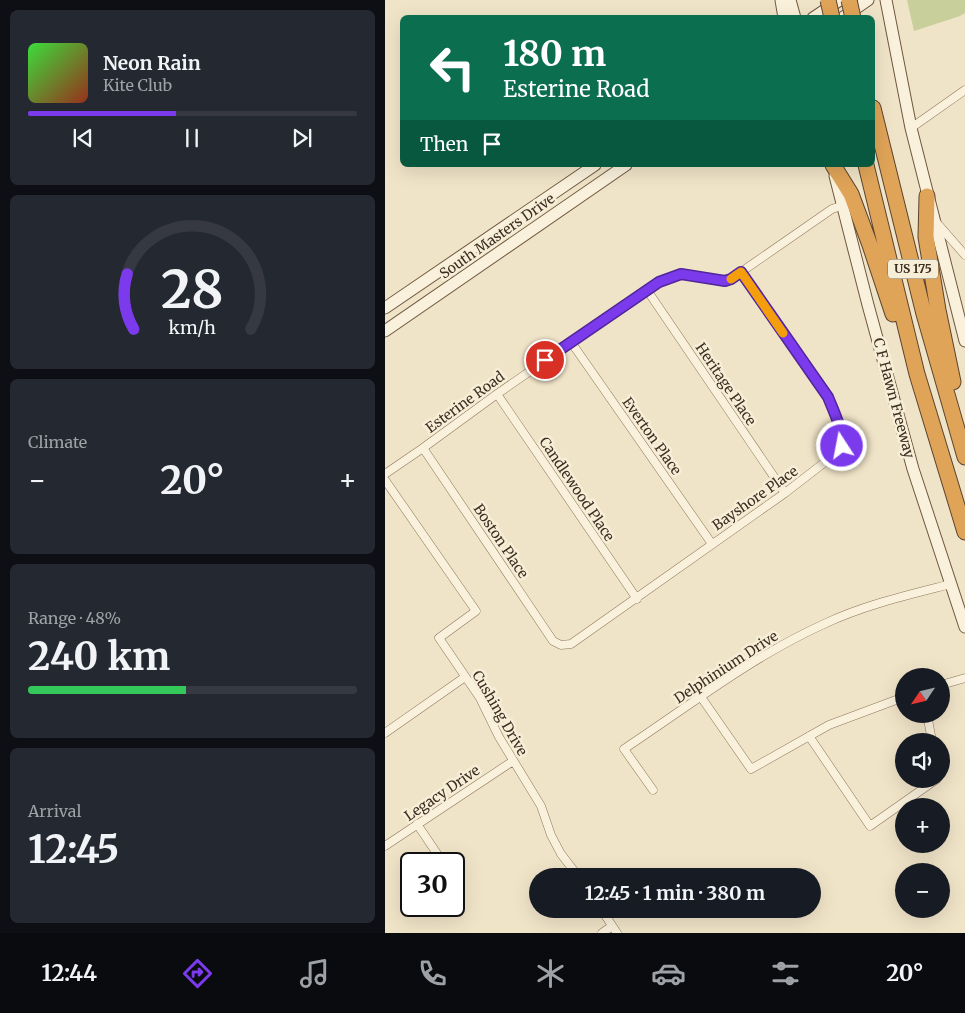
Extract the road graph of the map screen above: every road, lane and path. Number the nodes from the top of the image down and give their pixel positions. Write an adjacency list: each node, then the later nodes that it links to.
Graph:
1 (781, 0): 8 (main road)
2 (790, 0): 9 (main road)
3 (828, 0): 11 (highway, bridge)
4 (840, 0): 10 (main road)
5 (849, 0): 13 (highway, bridge)
6 (868, 0): 12 (main road)
7 (886, 0): 16 (main road)
8 (784, 15)
9 (794, 15)
10 (818, 15)
11 (830, 15)
12 (846, 15)
13 (852, 15)
14 (965, 90): 16 (street)
15 (875, 116): 34 (highway, US 175)
16 (911, 128): 22 (main road)
17 (592, 167): 28 (main road, South Masters Drive)
18 (622, 167): 29 (main road, South Masters Drive)
19 (833, 167): 23 (main road, C F Hawn Freeway)
20 (833, 167): 32 (highway)
21 (865, 167): 32 (highway, C F Hawn Freeway / US 175)
22 (927, 196): 24 (main road); 34 (highway)
23 (844, 205): 26 (street, Esterine Road); 42 (main road, C F Hawn Freeway)
24 (934, 220): 25 (street); 30 (main road)
25 (965, 255)
26 (741, 272): 27 (street, Esterine Road); 39 (street, Bayshore Place)
27 (647, 290): 31 (street, Esterine Road); 39 (street, Heritage Place)
28 (385, 308)
29 (385, 331)
30 (965, 341)
31 (571, 342): 33 (street, Esterine Road); 41 (street, Everton Place)
32 (917, 374): 40 (highway, C F Hawn Freeway / US 175)
33 (497, 394): 35 (street, Esterine Road); 43 (street, Candlewood Place)
34 (958, 430): 36 (highway, US 175)
35 (423, 448): 37 (street, Esterine Road); 45 (street, Boston Place)
36 (965, 456)
37 (385, 474)
38 (385, 480): 46 (street, Cushing Drive)
39 (785, 493): 41 (street, Bayshore Place)
40 (965, 532)
41 (712, 544): 43 (street, Bayshore Place)
42 (951, 584): 44 (main road, C F Hawn Freeway); 49 (street, Delphinium Drive)
43 (637, 599): 45 (street, Bayshore Place)
44 (965, 627)
45 (561, 645)
46 (465, 677): 51 (street); 53 (street, Cushing Drive)
47 (965, 678): 48 (street)
48 (950, 682)
49 (701, 697): 52 (street); 55 (street, Delphinium Drive)
50 (895, 699): 52 (street)
51 (385, 733)
52 (809, 736): 54 (street)
53 (513, 761): 56 (street, Legacy Drive); 59 (street, Cushing Drive)
54 (924, 788)
55 (653, 790)
56 (417, 824): 57 (street, Legacy Drive); 58 (street)
57 (385, 846)
58 (436, 852)
59 (572, 868)
60 (607, 918): 61 (street)
61 (615, 930): 62 (street)
62 (602, 933)

